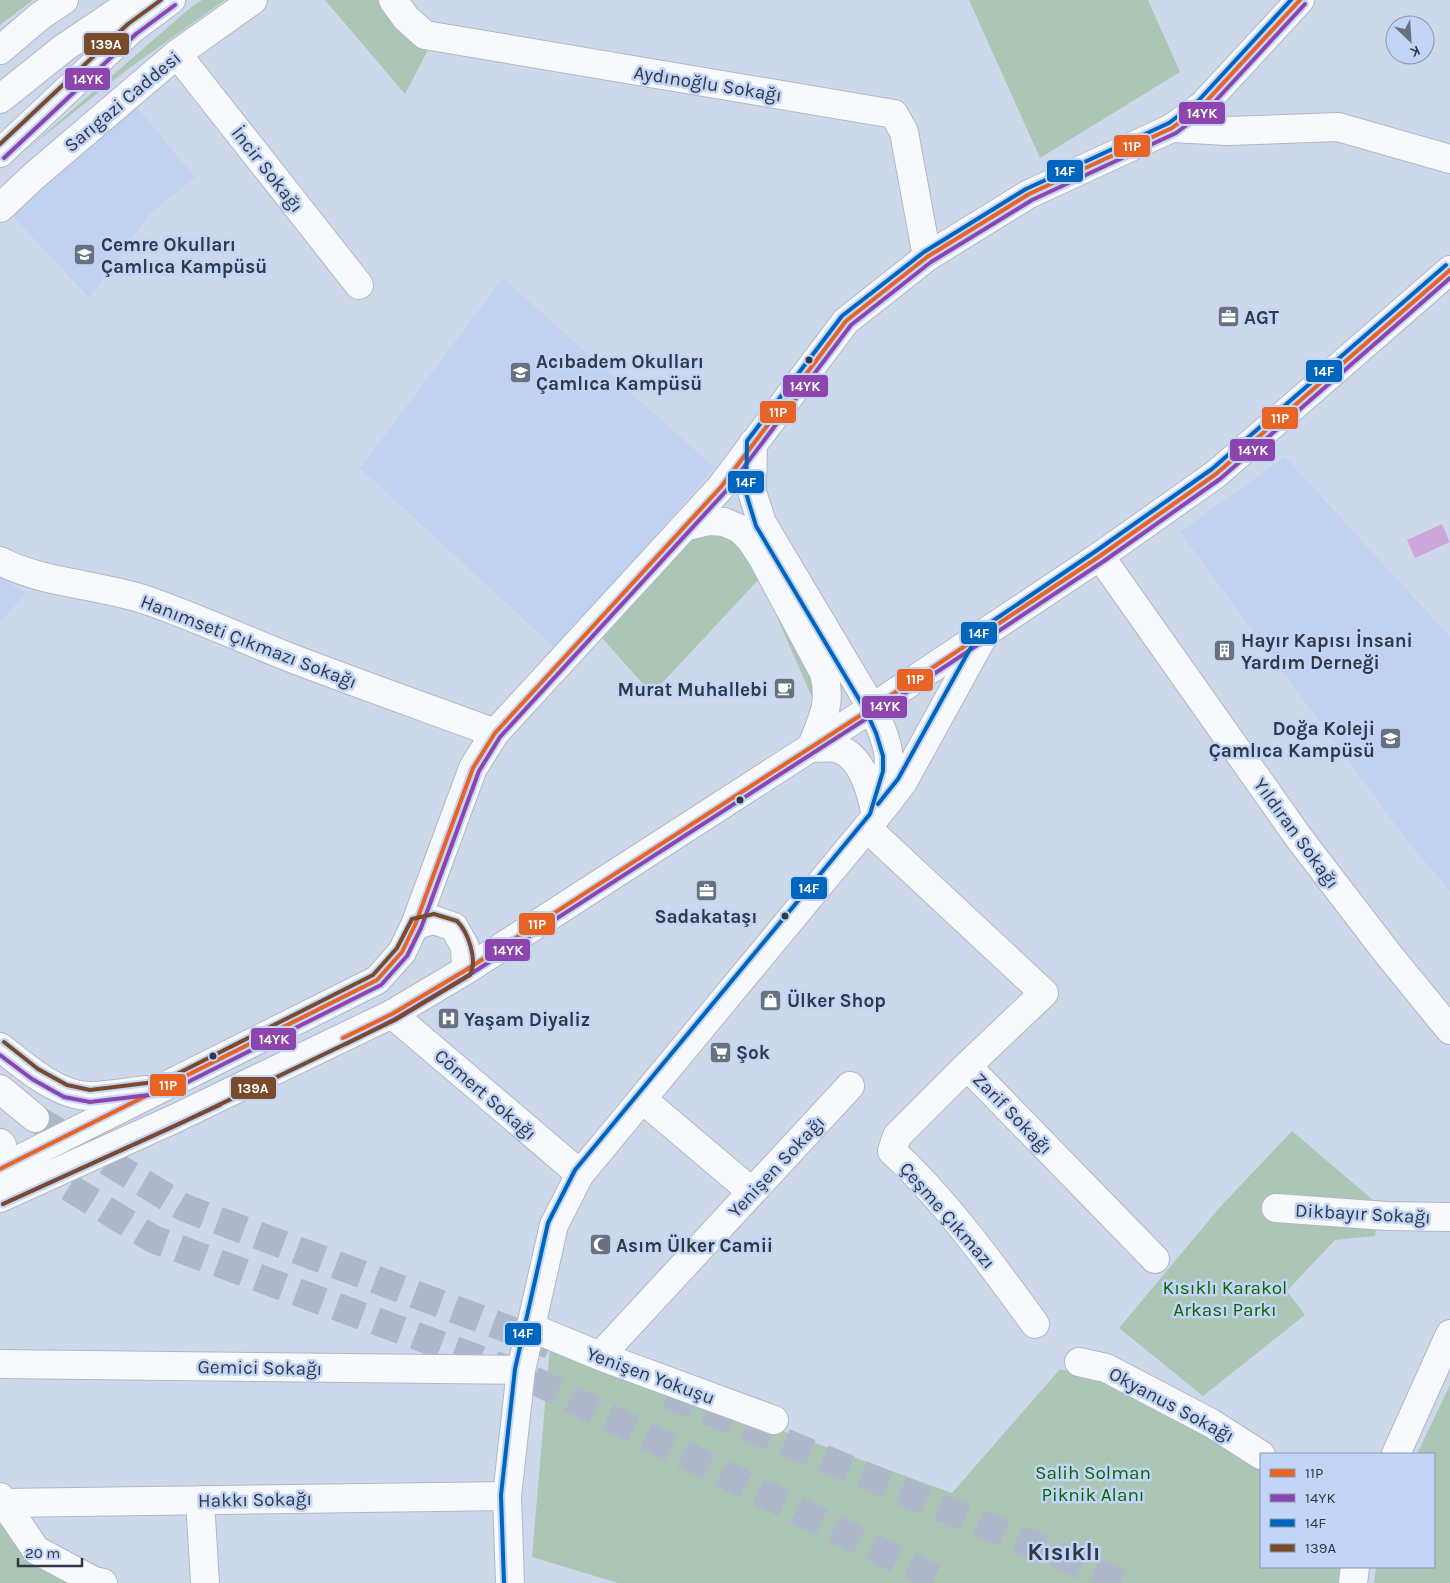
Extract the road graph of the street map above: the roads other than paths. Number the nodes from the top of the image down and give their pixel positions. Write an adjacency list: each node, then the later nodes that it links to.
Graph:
1 (64, 0): 7 (main road)
2 (135, 0): 9 (main road)
3 (171, 0): 11 (main road)
4 (253, 0): 8 (main road, Sarıgazi Caddesi)
5 (393, 0): 14 (main road, Aydınoğlu Sokağı)
6 (1300, 0): 10 (main road)
7 (0, 50)
8 (177, 54): 13 (main road, Sarıgazi Caddesi); 16 (main road, İncir Sokağı)
9 (0, 99)
10 (1172, 128): 12 (main road); 14 (main road)
11 (0, 153)
12 (1450, 159)
13 (2, 208)
14 (927, 257): 17 (main road)
15 (1450, 270): 19 (main road)
16 (359, 285)
17 (753, 443): 18 (main road); 22 (main road)
18 (684, 527): 23 (main road); 24 (main road)
19 (1100, 556): 21 (main road); 29 (main road, Yıldıran Sokağı)
20 (0, 561): 23 (main road, Hanımseti Çıkmazı Sokağı)
21 (985, 633): 22 (main road); 25 (main road)
22 (872, 708): 24 (main road); 25 (main road)
23 (494, 733): 26 (main road)
24 (811, 748): 25 (main road); 27 (main road)
25 (871, 822): 31 (main road, Zarif Sokağı); 35 (main road)
26 (415, 925): 27 (main road); 33 (main road)
27 (466, 970): 28 (main road)
28 (392, 1014): 38 (main road, Cömert Sokağı); 40 (main road)
29 (1450, 1030)
30 (0, 1047): 33 (main road)
31 (967, 1066): 43 (main road, Zarif Sokağı); 44 (main road, Çeşme Çıkmazı)
32 (850, 1086): 39 (main road, Yenişen Sokağı)
33 (165, 1087): 37 (main road)
34 (0, 1089): 36 (main road)
35 (642, 1098): 38 (main road); 39 (main road)
36 (35, 1118)
37 (1, 1153)
38 (580, 1174): 45 (main road)
39 (752, 1192): 47 (main road, Yenişen Sokağı)
40 (0, 1198)
41 (1276, 1208): 42 (main road, Dikbayır Sokağı)
42 (1450, 1218)
43 (1155, 1259)
44 (1035, 1324)
45 (530, 1327): 47 (main road, Yenişen Yokuşu); 50 (main road)
46 (1450, 1334): 52 (main road)
47 (600, 1356): 51 (main road, Yenişen Yokuşu)
48 (1079, 1362): 53 (main road, Okyanus Sokağı)
49 (0, 1364): 50 (main road, Gemici Sokağı)
50 (521, 1370): 54 (main road)
51 (774, 1420)
52 (1396, 1453)
53 (1260, 1454)
54 (507, 1496): 56 (main road, Hakkı Sokağı); 60 (main road)
55 (2, 1500): 56 (main road, Hakkı Sokağı); 58 (main road)
56 (200, 1500): 59 (main road)
57 (1355, 1568): 61 (main road)
58 (103, 1583)
59 (205, 1583)
60 (510, 1583)
61 (1353, 1583)

